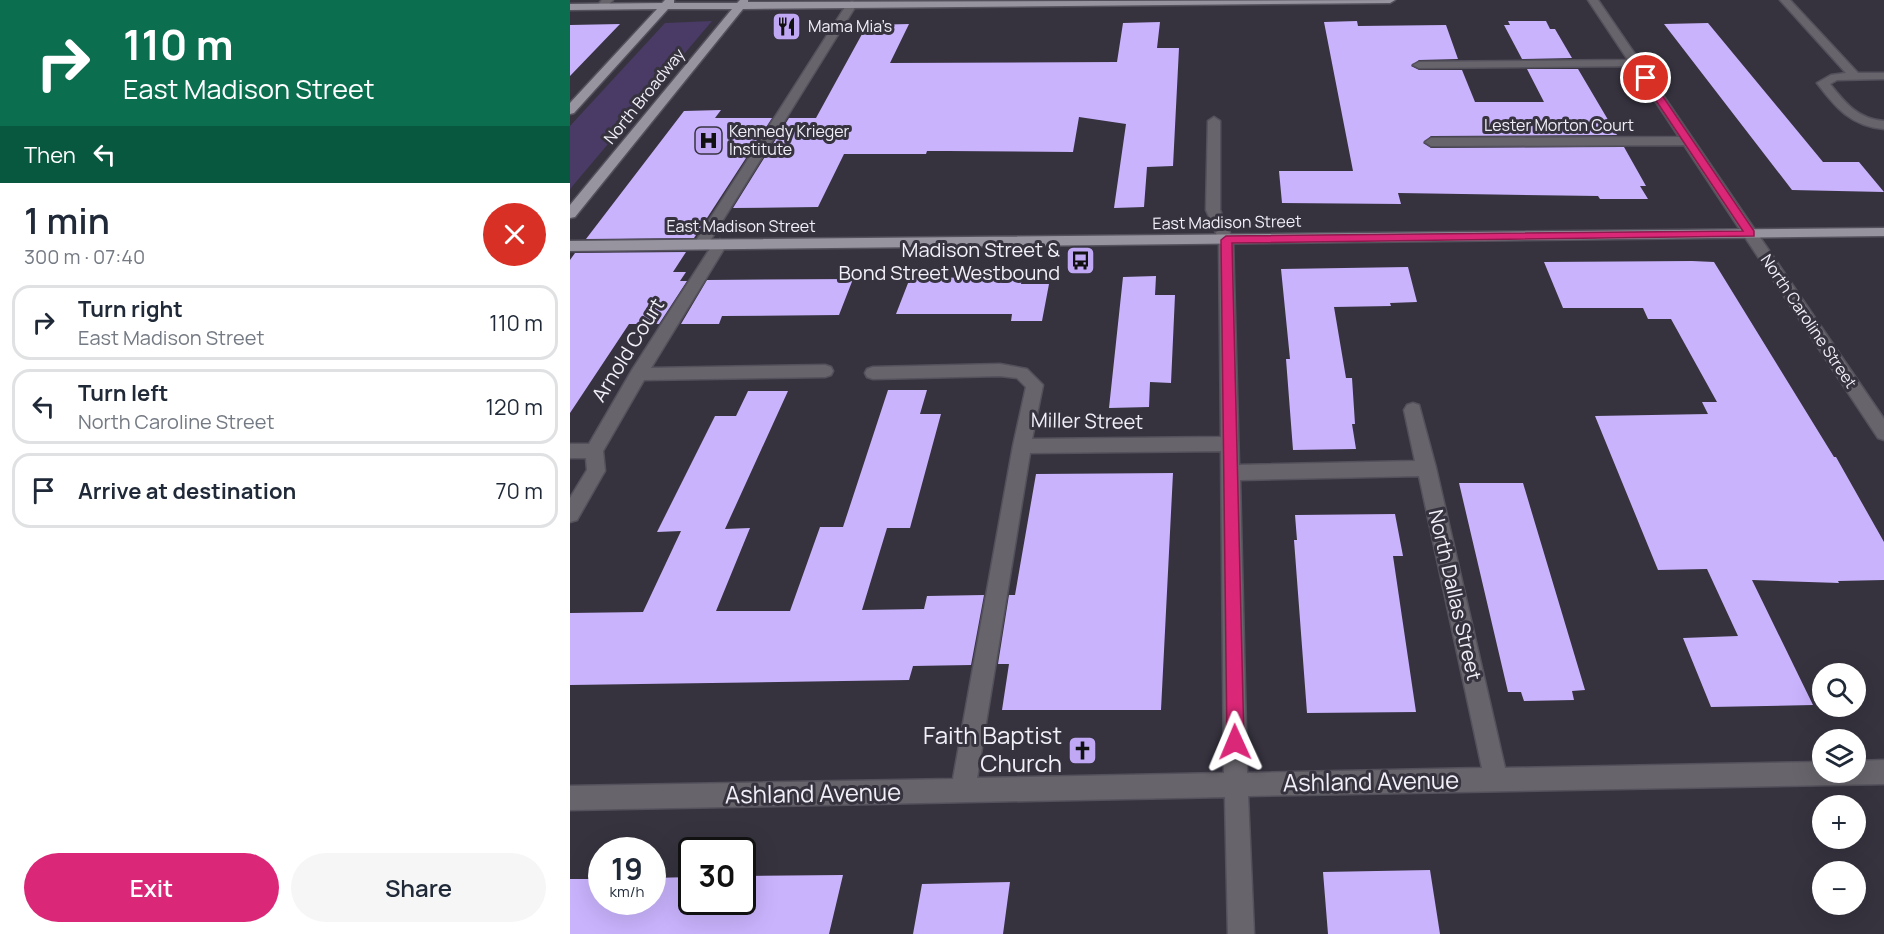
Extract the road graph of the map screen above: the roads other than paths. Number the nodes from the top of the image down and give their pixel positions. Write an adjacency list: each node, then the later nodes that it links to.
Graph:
1 (1390, 0): 7 (main road)
2 (1593, 0): 9 (street, North Caroline Street)
3 (1785, 0): 11 (street)
4 (668, 3): 5 (main road); 6 (main road); 13 (main road)
5 (743, 3): 7 (main road); 18 (main road, North Broadway)
6 (605, 4): 8 (main road)
7 (852, 4): 22 (street)
8 (570, 8)
9 (1635, 63): 10 (street); 16 (street, North Caroline Street)
10 (1419, 65)
11 (1854, 75): 12 (street); 15 (street)
12 (1884, 76)
13 (571, 108)
14 (1214, 121): 21 (street)
15 (1884, 125)
16 (1688, 141): 17 (street, Lester Morton Court); 20 (street, North Caroline Street)
17 (1431, 142)
18 (570, 214)
19 (1884, 232): 20 (main road, East Madison Street)
20 (1750, 234): 21 (main road, East Madison Street); 29 (street, North Caroline Street)
21 (1226, 240): 23 (main road, East Madison Street); 30 (street)
22 (701, 244): 23 (main road, East Madison Street); 24 (main road, East Madison Street)
23 (720, 244): 27 (street, Arnold Court)
24 (570, 246)
25 (825, 370): 27 (street)
26 (873, 373): 31 (street, Miller Street)
27 (638, 374): 33 (street, Arnold Court)
28 (1413, 410): 34 (street, North Dallas Street)
29 (1884, 433)
30 (1231, 444): 31 (street, Miller Street); 35 (street)
31 (1022, 446): 40 (street)
32 (570, 451): 33 (street)
33 (594, 451): 36 (street, Arnold Court)
34 (1427, 468): 35 (street); 38 (street, North Dallas Street)
35 (1232, 473): 39 (street)
36 (570, 514)
37 (1884, 772): 38 (street, Ashland Avenue)
38 (1496, 780): 39 (street, Ashland Avenue)
39 (1236, 785): 40 (street, Ashland Avenue); 42 (street)
40 (963, 791): 41 (street, Ashland Avenue)
41 (570, 798)
42 (1241, 934)

